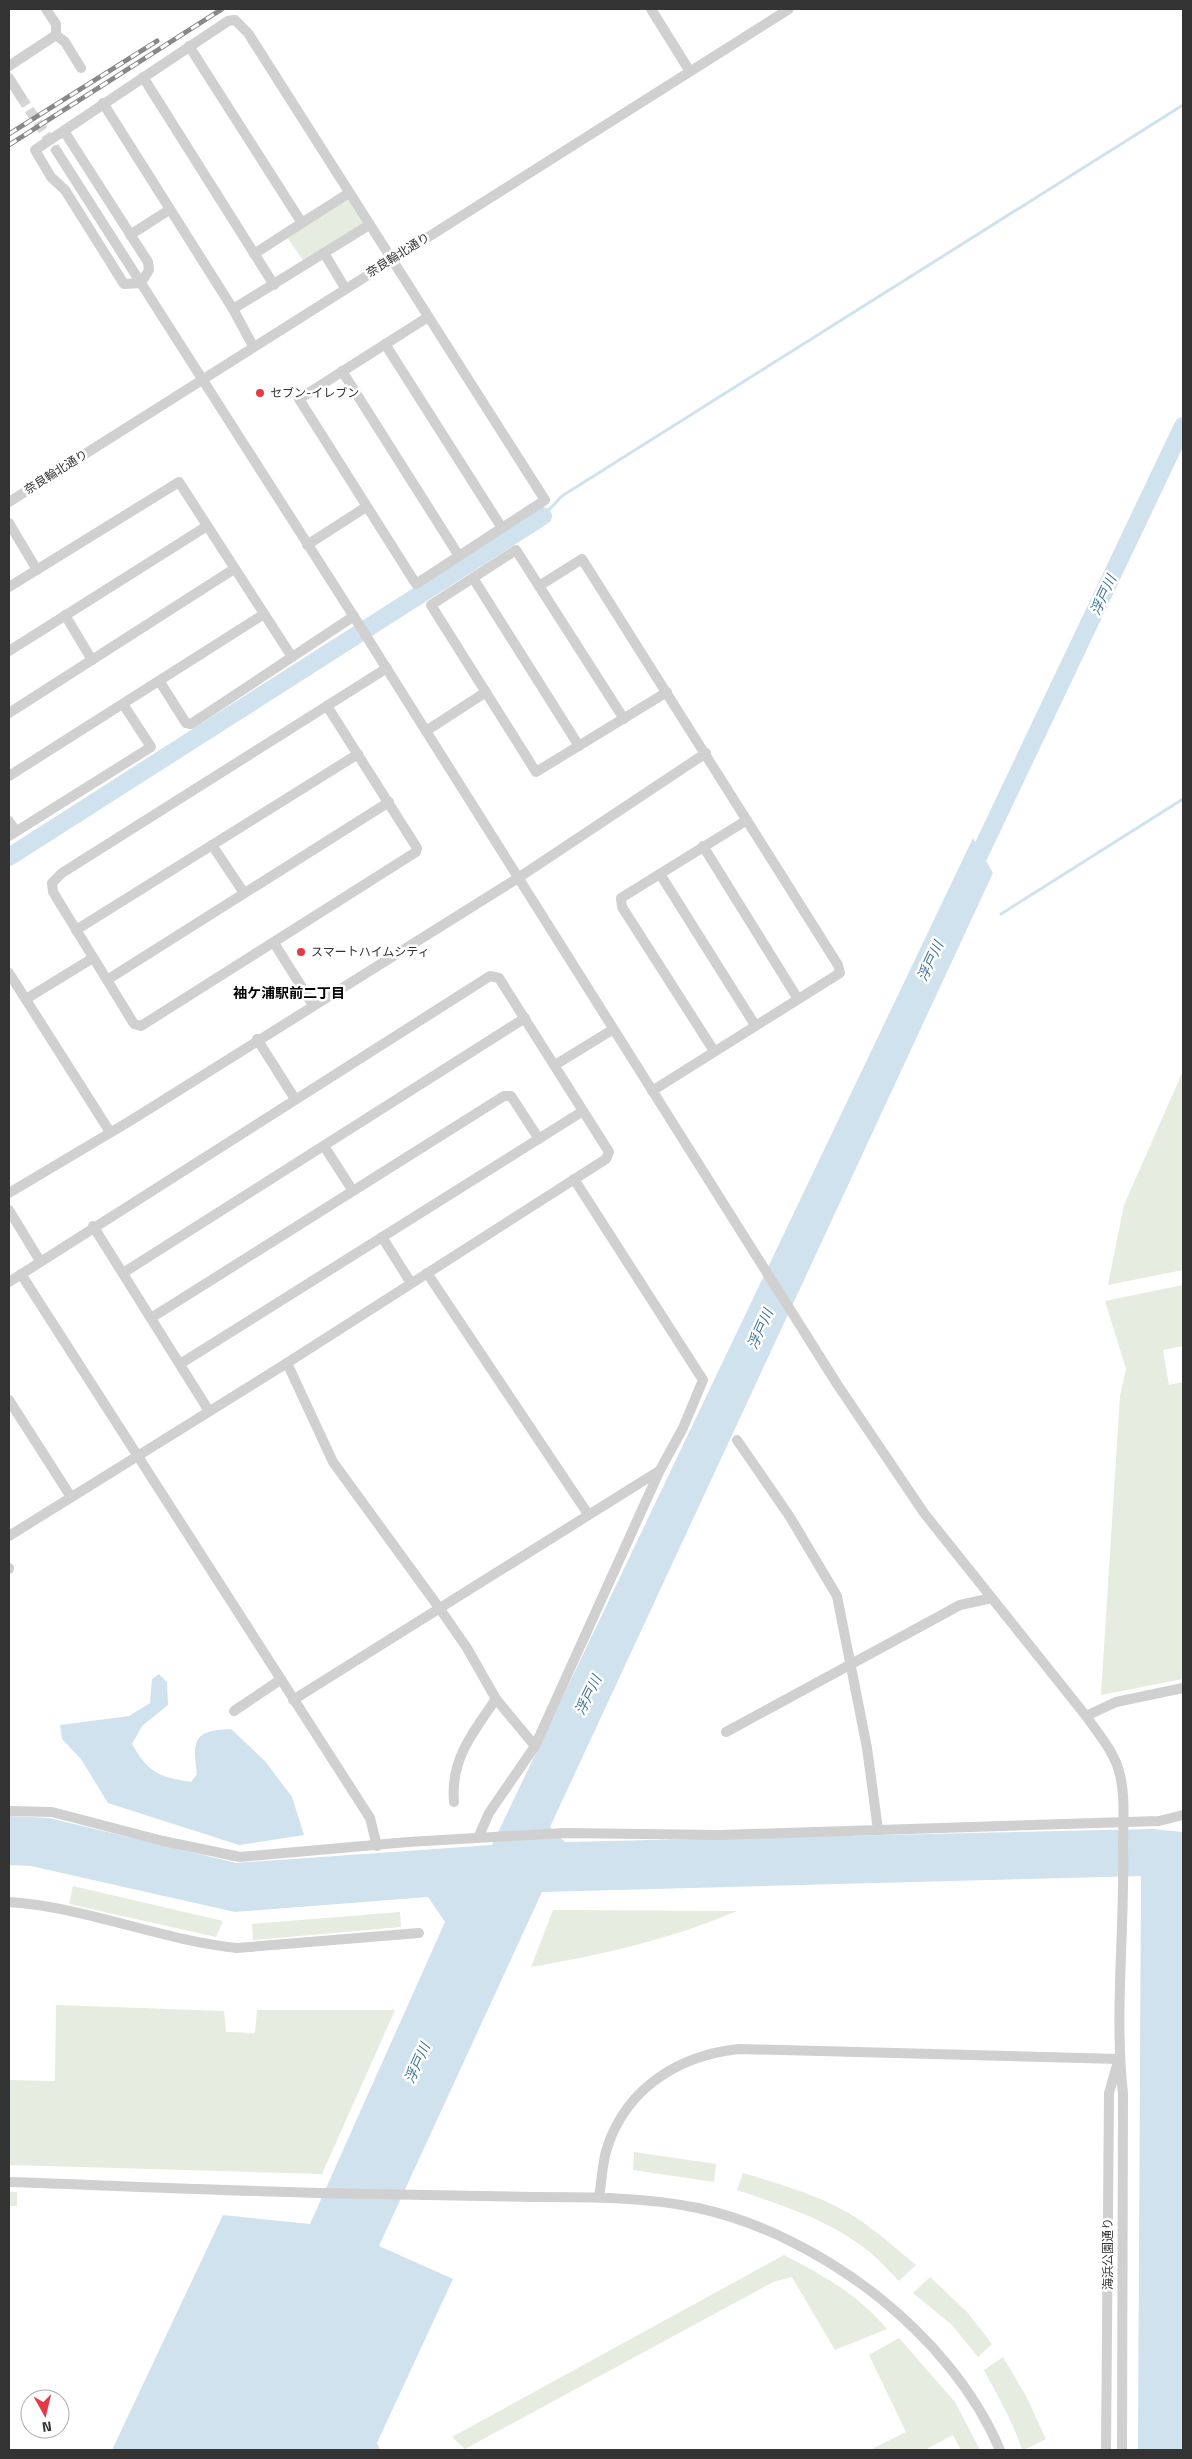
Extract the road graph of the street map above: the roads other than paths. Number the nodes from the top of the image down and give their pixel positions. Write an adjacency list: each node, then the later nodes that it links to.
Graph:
1 (46, 9): 4 (street)
2 (651, 9): 8 (street)
3 (789, 9): 8 (street, 奈良輪北通り)
4 (56, 35): 6 (street); 7 (street)
5 (189, 46): 10 (street); 15 (street); 17 (street)
6 (9, 66)
7 (81, 68)
8 (689, 70): 22 (street, 奈良輪北通り)
9 (9, 78): 11 (street)
10 (143, 78): 12 (street); 21 (street)
11 (21, 97)
12 (103, 103): 13 (street); 16 (street)
13 (64, 131): 19 (street); 23 (street)
14 (56, 150): 23 (street, 海浜公園通り)
15 (349, 193): 17 (street); 18 (street)
16 (169, 210): 19 (street); 26 (street)
17 (305, 221): 21 (street)
18 (368, 223): 20 (street); 22 (street)
19 (130, 235): 23 (street)
20 (324, 253): 24 (street); 25 (street)
21 (254, 254): 24 (street)
22 (391, 259): 25 (street, 奈良輪北通り); 27 (street)
23 (141, 284): 31 (street, 海浜公園通り)
24 (274, 285): 26 (street)
25 (345, 288): 29 (street, 奈良輪北通り)
26 (233, 309): 29 (street)
27 (428, 317): 28 (street); 36 (street)
28 (386, 344): 30 (street); 36 (street)
29 (253, 346): 31 (street, 奈良輪北通り)
30 (342, 371): 33 (street); 38 (street)
31 (202, 379): 32 (street, 奈良輪北通り); 37 (street, 海浜公園通り)
32 (9, 502)
33 (366, 506): 37 (street); 38 (street)
34 (9, 523): 40 (street)
35 (207, 526): 39 (street); 40 (street); 45 (street)
36 (502, 528): 38 (street)
37 (307, 545): 46 (street, 海浜公園通り)
38 (459, 556)
39 (234, 569): 44 (street); 49 (street)
40 (37, 570): 43 (street)
41 (473, 578): 42 (street); 52 (street); 59 (street)
42 (539, 586): 53 (street); 57 (street)
43 (9, 587)
44 (264, 614): 48 (street); 51 (street)
45 (65, 615): 47 (street); 49 (street)
46 (356, 620): 48 (street); 50 (street, 海浜公園通り)
47 (9, 651)
48 (292, 656): 51 (street)
49 (92, 660): 56 (street)
50 (386, 668): 55 (street); 58 (street, 海浜公園通り)
51 (160, 682): 54 (street)
52 (486, 692): 58 (street); 59 (street)
53 (667, 692): 57 (street); 60 (street)
54 (123, 704): 62 (street); 66 (street)
55 (327, 706): 61 (street); 72 (street)
56 (9, 713)
57 (624, 718): 59 (street)
58 (426, 731): 70 (street, 海浜公園通り)
59 (579, 746)
60 (706, 753): 64 (street); 70 (street)
61 (358, 754): 63 (street); 67 (street)
62 (9, 776)
63 (388, 802): 71 (street); 73 (street)
64 (748, 820): 68 (street); 78 (street)
65 (9, 821): 66 (street)
66 (12, 834)
67 (212, 845): 71 (street); 72 (street)
68 (703, 846): 69 (street); 78 (street)
69 (660, 874): 81 (street); 84 (street)
70 (518, 878): 79 (street); 82 (street, 海浜公園通り)
71 (244, 894): 76 (street)
72 (76, 930): 74 (street)
73 (274, 943): 76 (street); 79 (street)
74 (94, 958): 76 (street); 77 (street)
75 (9, 973): 77 (street)
76 (107, 980)
77 (26, 999): 89 (street)
78 (798, 999): 81 (street)
79 (312, 1005): 83 (street)
80 (525, 1018): 85 (street); 87 (street); 91 (street)
81 (756, 1025): 84 (street)
82 (612, 1030): 85 (street); 86 (street, 海浜公園通り)
83 (257, 1039): 87 (street); 89 (street)
84 (714, 1051): 86 (street)
85 (555, 1065): 88 (street)
86 (652, 1091): 115 (street, 海浜公園通り)
87 (295, 1099): 96 (street)
88 (583, 1111): 90 (street); 92 (street)
89 (110, 1132): 94 (street)
90 (539, 1139): 93 (street); 97 (street)
91 (324, 1146): 93 (street); 99 (street)
92 (574, 1179): 100 (street); 111 (street)
93 (353, 1191): 104 (street)
94 (9, 1193)
95 (9, 1210): 98 (street)
96 (93, 1226): 98 (street); 99 (street)
97 (382, 1237): 103 (street); 106 (street)
98 (40, 1261): 101 (street)
99 (123, 1273): 104 (street)
100 (427, 1273): 103 (street); 113 (street)
101 (21, 1274): 102 (street); 110 (street)
102 (9, 1282)
103 (411, 1283): 105 (street)
104 (151, 1318): 106 (street)
105 (287, 1363): 108 (street); 116 (street)
106 (180, 1364): 108 (street)
107 (9, 1400): 112 (street)
108 (209, 1411): 110 (street)
109 (737, 1440): 117 (street)
110 (137, 1456): 112 (street); 118 (street)
111 (660, 1470): 113 (street); 125 (street)
112 (71, 1497): 114 (street)
113 (588, 1514): 116 (street)
114 (9, 1536)
115 (992, 1598): 117 (street); 123 (street, 海浜公園通り)
116 (440, 1609): 120 (street); 121 (street)
117 (849, 1666): 124 (street); 130 (street)
118 (280, 1680): 121 (street); 122 (street)
119 (1183, 1688): 123 (street)
120 (496, 1699): 125 (street); 126 (street)
121 (293, 1700): 132 (street)
122 (234, 1711)
123 (1086, 1716): 129 (street, 海浜公園通り)
124 (726, 1732)
125 (535, 1746): 131 (street)
126 (454, 1802)
127 (9, 1811): 132 (street)
128 (1183, 1815): 129 (street)
129 (1123, 1820): 130 (street); 135 (street, 海浜公園通り)
130 (878, 1830): 131 (street)
131 (478, 1838): 132 (street)
132 (378, 1846)
133 (9, 1902): 134 (street)
134 (419, 1933)
135 (1119, 2059): 137 (street); 139 (street, 海浜公園通り); 140 (street, 海浜公園通り)
136 (9, 2182): 137 (street)
137 (600, 2198): 138 (street)
138 (1000, 2450)
139 (1106, 2450)
140 (1122, 2450)

